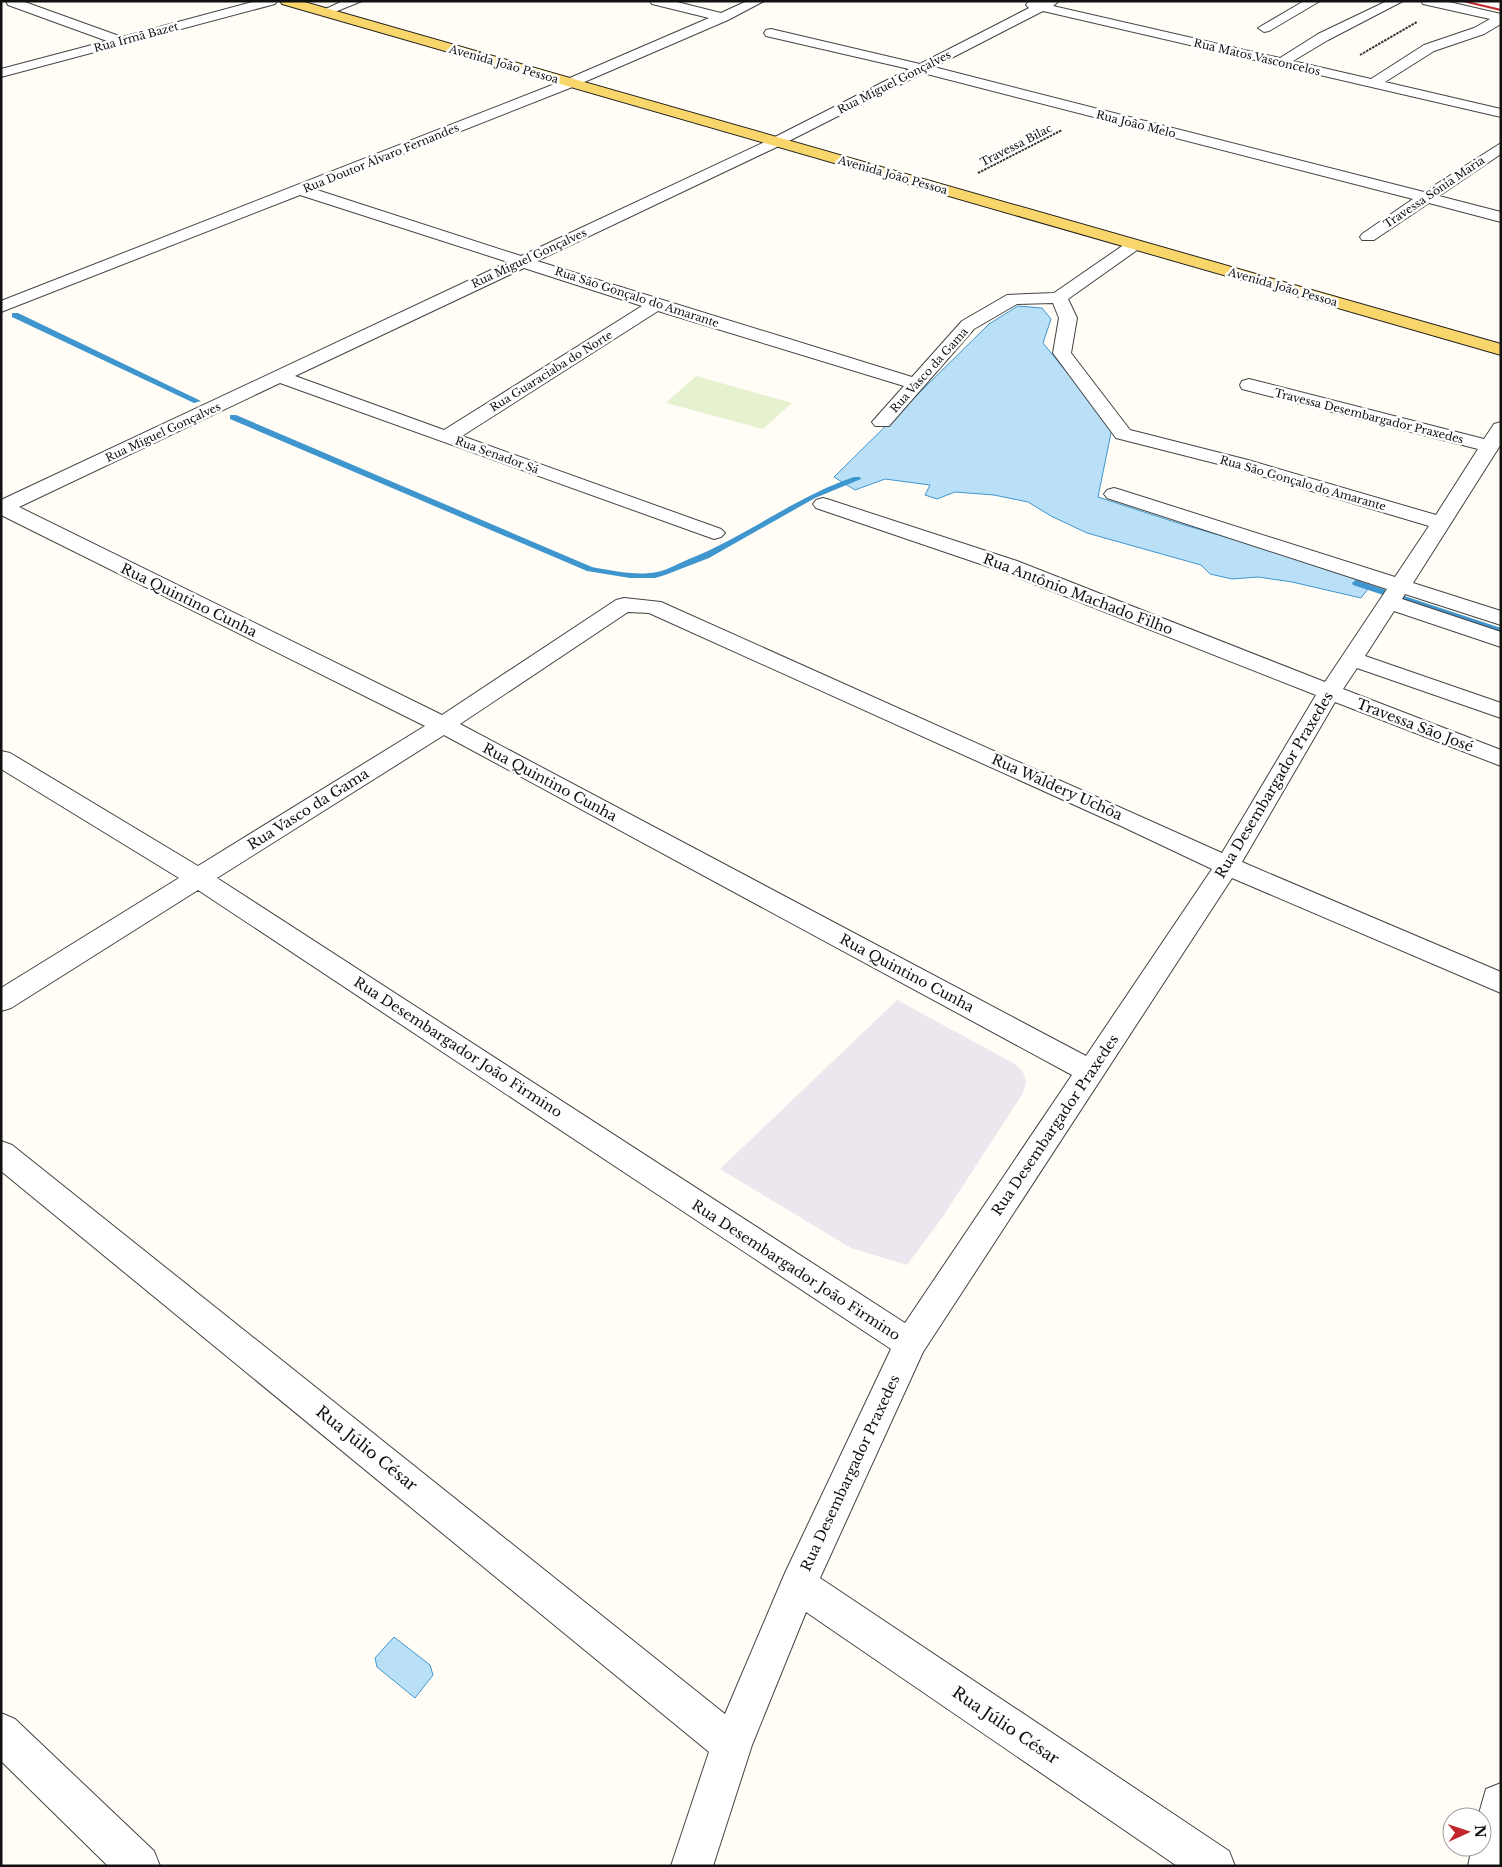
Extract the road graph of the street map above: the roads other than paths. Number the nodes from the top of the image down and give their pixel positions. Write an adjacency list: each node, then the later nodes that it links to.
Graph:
1 (271, 1): 17 (street, Rua Irmã Bazet)
2 (286, 1): 12 (main road, Avenida João Pessoa)
3 (356, 1): 12 (street)
4 (656, 1): 13 (street)
5 (758, 1): 13 (street, Rua Doutor Álvaro Fernandes)
6 (1314, 1): 15 (street)
7 (1397, 1): 18 (street)
8 (1427, 1): 14 (street)
9 (12, 2): 17 (street)
10 (1023, 3): 11 (street, Rua Matos Vasconcelos)
11 (1047, 4): 18 (street, Rua Matos Vasconcelos); 19 (street, Rua Miguel Gonçalves)
12 (325, 12): 21 (main road, Avenida João Pessoa)
13 (723, 17): 21 (street, Rua Doutor Álvaro Fernandes)
14 (1501, 18): 22 (street)
15 (1264, 28)
16 (771, 33): 19 (street, Rua João Melo)
17 (121, 41): 20 (street, Rua Irmã Bazet)
18 (1281, 63): 22 (street, Rua Matos Vasconcelos)
19 (921, 68): 24 (street, Rua Miguel Gonçalves); 27 (street, Rua João Melo)
20 (1, 73)
21 (570, 83): 24 (main road, Avenida João Pessoa); 26 (street, Rua Doutor Álvaro Fernandes)
22 (1373, 84): 23 (street, Rua Matos Vasconcelos)
23 (1501, 113)
24 (776, 142): 30 (main road, Avenida João Pessoa); 31 (street, Rua Miguel Gonçalves)
25 (1501, 147): 27 (street, Travessa Sônia Maria)
26 (301, 190): 31 (street, Rua São Gonçalo do Amarante); 34 (street, Rua Doutor Álvaro Fernandes)
27 (1424, 197): 28 (street, Rua João Melo); 29 (street, Travessa Sônia Maria)
28 (1501, 217)
29 (1368, 237)
30 (1134, 245): 32 (street); 35 (main road, Avenida João Pessoa)
31 (524, 260): 33 (street, Rua São Gonçalo do Amarante); 36 (street, Rua Miguel Gonçalves)
32 (1058, 298): 37 (street, Rua Vasco da Gama); 46 (street, Rua São Gonçalo do Amarante)
33 (656, 305): 37 (street, Rua São Gonçalo do Amarante); 41 (street, Rua Guaraciaba do Norte)
34 (1, 307)
35 (1501, 350)
36 (280, 377): 41 (street, Rua Senador Sá); 45 (street, Rua Miguel Gonçalves)
37 (916, 384): 39 (street, Rua Vasco da Gama)
38 (1249, 385): 42 (street, Travessa Desembargador Praxedes)
39 (882, 422)
40 (1501, 428): 42 (street, Rua Desembargador Praxedes)
41 (446, 437): 47 (street, Rua Senador Sá)
42 (1488, 446): 46 (street, Rua Desembargador Praxedes)
43 (1114, 494): 48 (street)
44 (822, 504): 53 (street, Rua Antônio Machado Filho)
45 (2, 508): 55 (street, Rua Quintino Cunha)
46 (1441, 523): 48 (street, Rua Desembargador Praxedes)
47 (714, 532)
48 (1393, 595): 50 (street); 51 (street); 52 (street, Rua Desembargador Praxedes)
49 (612, 613): 55 (street, Rua Vasco da Gama); 58 (street, Rua Waldery Uchôa)
50 (1501, 618)
51 (1501, 640)
52 (1352, 659): 53 (street, Rua Desembargador Praxedes); 54 (street)
53 (1330, 691): 57 (street, Travessa São José); 58 (street, Rua Desembargador Praxedes)
54 (1501, 711)
55 (444, 726): 59 (street, Rua Vasco da Gama); 62 (street, Rua Quintino Cunha)
56 (1, 758): 59 (street, Rua Desembargador João Firmino)
57 (1501, 759)
58 (1227, 866): 60 (street, Rua Waldery Uchôa); 62 (street, Rua Desembargador Praxedes)
59 (198, 878): 61 (street, Rua Vasco da Gama); 64 (street, Rua Desembargador João Firmino)
60 (1499, 978)
61 (1, 1001)
62 (1091, 1072): 64 (street, Rua Desembargador Praxedes)
63 (1, 1153): 67 (street, Rua Júlio César)
64 (910, 1344): 65 (street, Rua Desembargador Praxedes)
65 (798, 1585): 67 (street, Rua Desembargador Praxedes); 71 (street, Rua Júlio César)
66 (1, 1733): 69 (street)
67 (732, 1744): 70 (street, Rua Desembargador Praxedes)
68 (1501, 1804): 72 (street)
69 (139, 1866)
70 (692, 1866)
71 (1214, 1866)
72 (1488, 1866)

